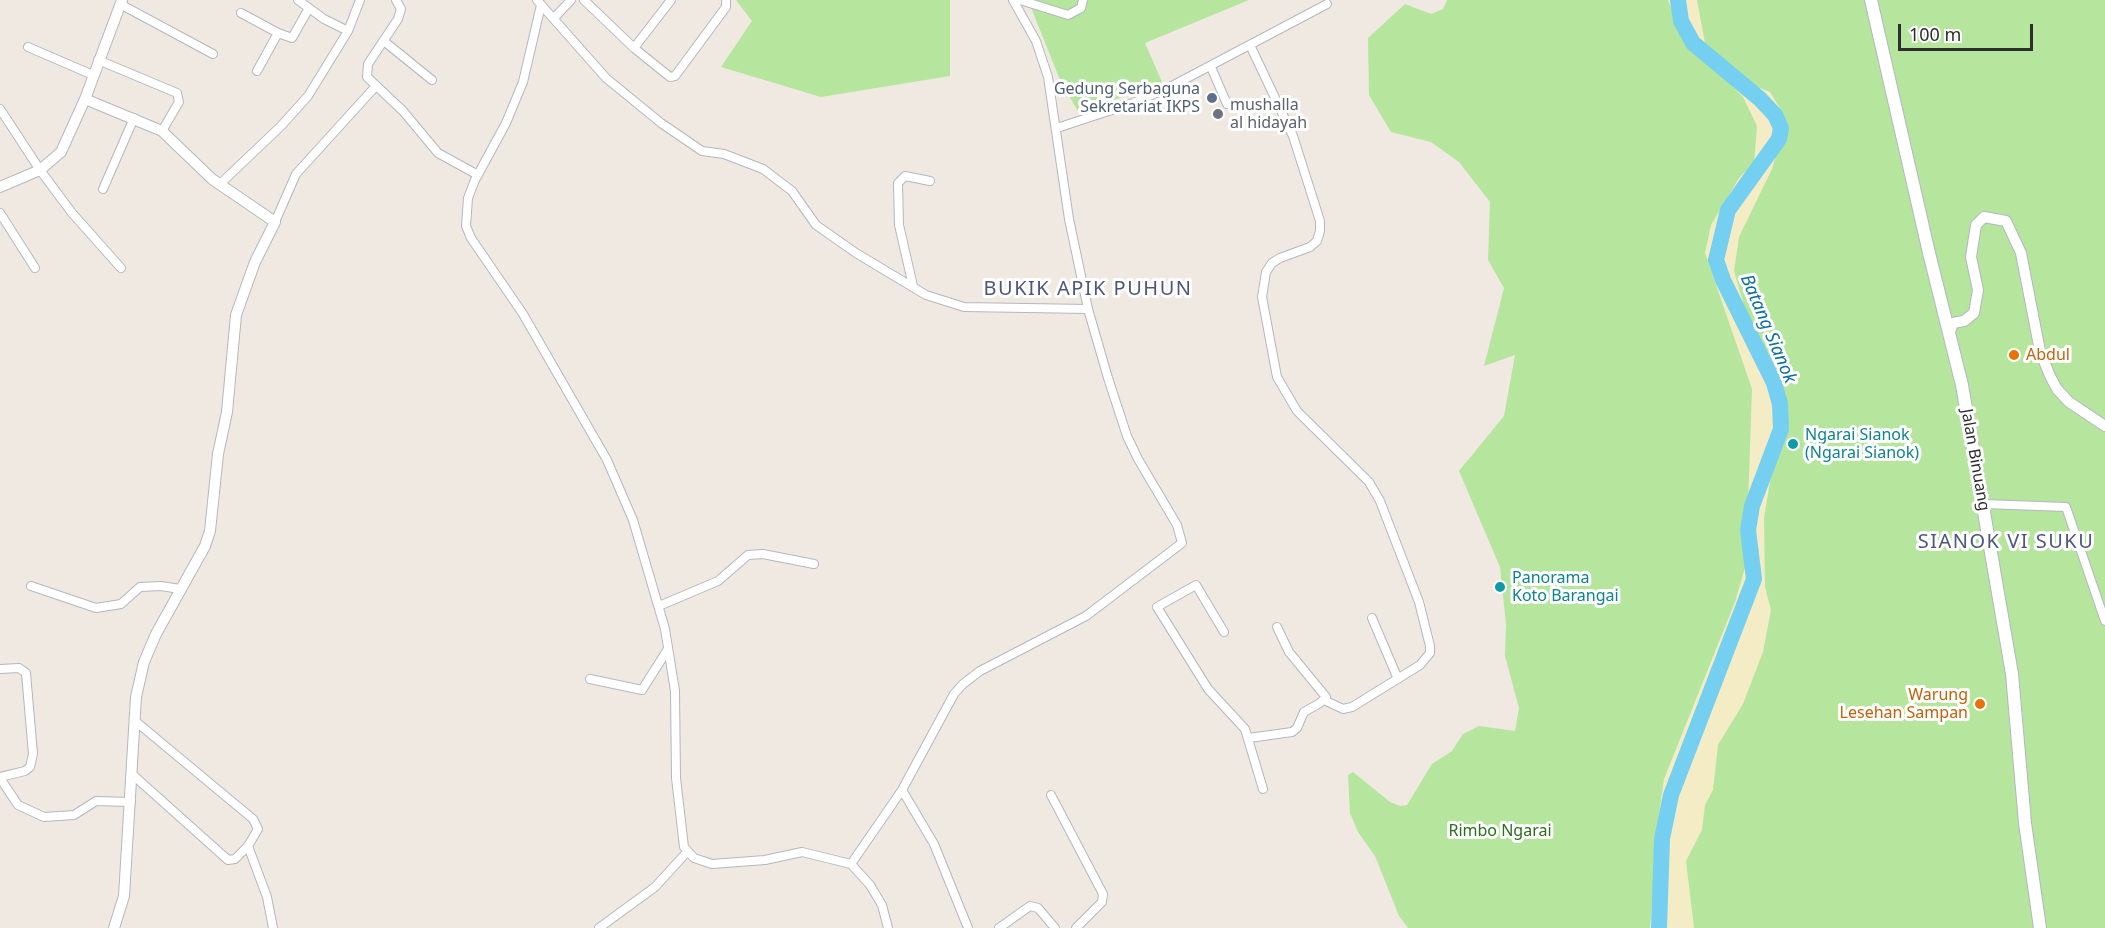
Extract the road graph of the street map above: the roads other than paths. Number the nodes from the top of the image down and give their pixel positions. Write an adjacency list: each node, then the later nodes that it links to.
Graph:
1 (298, 0): 15 (street)
2 (360, 0): 18 (street)
3 (396, 0): 20 (street)
4 (572, 0): 17 (street)
5 (585, 0): 23 (street)
6 (726, 0): 23 (street)
7 (1013, 0): 35 (street)
8 (1020, 0): 9 (street)
9 (1083, 0)
10 (1871, 0): 49 (main road, Jalan Binuang)
11 (667, 1): 23 (street)
12 (121, 2): 24 (street); 25 (street)
13 (539, 3): 17 (street); 38 (street)
14 (1327, 4): 21 (street)
15 (309, 8): 18 (street); 19 (street)
16 (241, 13): 19 (street)
17 (554, 18): 47 (street)
18 (348, 31): 40 (street)
19 (278, 33): 27 (street)
20 (385, 42): 29 (street); 30 (street)
21 (1250, 45): 26 (street); 64 (street)
22 (28, 47): 28 (street)
23 (634, 48)
24 (213, 54)
25 (98, 60): 28 (street); 36 (street)
26 (1211, 67): 32 (street); 35 (street)
27 (257, 71)
28 (93, 75): 31 (street)
29 (432, 80)
30 (375, 87): 38 (street); 44 (street)
31 (85, 99): 34 (street); 37 (street)
32 (1227, 104)
33 (0, 109): 37 (street)
34 (134, 118): 36 (street); 42 (street)
35 (1057, 128): 48 (street)
36 (162, 131): 40 (street)
37 (40, 170): 41 (street); 46 (street)
38 (478, 175): 56 (street)
39 (930, 182): 47 (street)
40 (220, 184): 44 (street)
41 (0, 187)
42 (103, 189)
43 (0, 213): 45 (street)
44 (275, 222): 54 (street)
45 (34, 267)
46 (121, 268)
47 (913, 286): 48 (street)
48 (1088, 309): 71 (street)
49 (1950, 332): 50 (street); 51 (main road, Jalan Binuang)
50 (2105, 426)
51 (1984, 504): 55 (street); 85 (main road, Jalan Binuang)
52 (814, 564): 56 (street)
53 (31, 586): 54 (street)
54 (180, 589): 66 (street)
55 (2102, 602): 58 (street)
56 (659, 606): 61 (street)
57 (1372, 618): 64 (street)
58 (2105, 621)
59 (1278, 627): 65 (street)
60 (1224, 632): 67 (street)
61 (668, 648): 63 (street); 75 (street)
62 (0, 669): 69 (street)
63 (591, 679)
64 (1398, 679): 65 (street)
65 (1324, 700): 67 (street)
66 (134, 720): 68 (street); 74 (street)
67 (1249, 738): 70 (street)
68 (133, 775): 73 (street); 74 (street)
69 (0, 777): 73 (street)
70 (1263, 789)
71 (902, 790): 76 (street); 81 (street)
72 (1051, 795): 84 (street)
73 (131, 802): 77 (street)
74 (248, 846): 78 (street)
75 (687, 852): 76 (street); 79 (street)
76 (851, 864): 80 (street)
77 (114, 928)
78 (273, 928)
79 (599, 928)
80 (888, 928)
81 (968, 928)
82 (999, 928): 83 (street)
83 (1055, 928)
84 (1076, 928)
85 (2040, 928)

